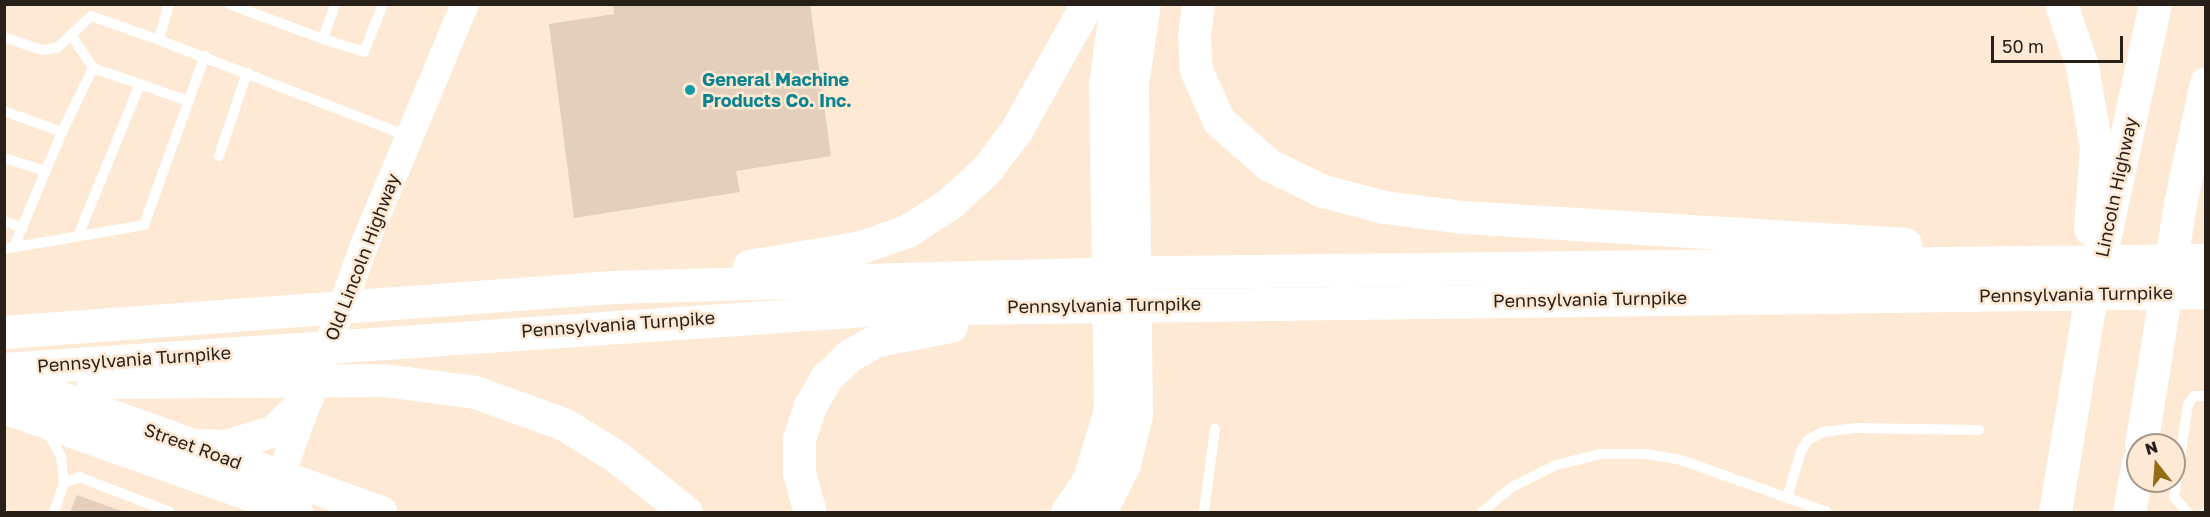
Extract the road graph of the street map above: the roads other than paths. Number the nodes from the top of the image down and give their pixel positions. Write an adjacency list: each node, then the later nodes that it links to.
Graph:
1 (169, 4): 15 (lane)
2 (229, 4): 14 (lane)
3 (335, 4): 14 (lane)
4 (383, 4): 14 (lane)
5 (465, 4): 24 (main road, Old Lincoln Highway)
6 (1087, 4): 35 (highway)
7 (1116, 4): 31 (highway)
8 (1144, 4): 31 (highway)
9 (1198, 4): 33 (highway)
10 (2061, 4): 33 (highway)
11 (2155, 4): 33 (highway, Lincoln Highway)
12 (71, 35): 13 (lane); 15 (lane); 17 (lane)
13 (4, 37)
14 (323, 39)
15 (159, 40): 16 (lane)
16 (205, 56): 18 (lane); 21 (lane)
17 (93, 68): 20 (lane); 23 (lane)
18 (247, 73): 24 (lane); 25 (lane)
19 (2205, 83): 49 (highway)
20 (140, 84): 21 (lane); 30 (lane)
21 (189, 100): 30 (lane)
22 (4, 111): 23 (lane)
23 (62, 132): 27 (lane)
24 (409, 136): 43 (main road, Old Lincoln Highway)
25 (219, 156)
26 (4, 158): 27 (lane)
27 (46, 171): 29 (lane)
28 (4, 221): 29 (lane)
29 (23, 228): 32 (lane)
30 (78, 236): 32 (lane)
31 (1122, 241): 39 (highway)
32 (9, 248)
33 (2106, 254): 34 (highway, Pennsylvania Turnpike); 35 (highway, Pennsylvania Turnpike); 65 (highway)
34 (2205, 260)
35 (611, 287): 38 (highway, Pennsylvania Turnpike)
36 (2205, 292): 37 (highway, Pennsylvania Turnpike)
37 (1144, 305): 41 (highway, Pennsylvania Turnpike); 59 (highway)
38 (4, 332)
39 (1124, 343): 60 (highway); 61 (highway)
40 (4, 369): 41 (highway, Pennsylvania Turnpike)
41 (67, 373): 42 (highway); 43 (highway)
42 (4, 377): 50 (main road, Street Road)
43 (310, 385): 50 (main road); 54 (main road, Old Lincoln Highway); 58 (highway)
44 (2205, 396): 67 (lane)
45 (4, 408): 46 (main road, Street Road)
46 (41, 422): 51 (lane); 54 (main road, Street Road)
47 (1215, 429): 62 (lane)
48 (1979, 430): 53 (lane)
49 (2143, 433)
50 (173, 439): 54 (main road, Street Road)
51 (64, 483): 55 (lane); 56 (lane)
52 (2133, 493): 66 (highway)
53 (1787, 498): 63 (lane); 64 (lane)
54 (279, 502): 57 (main road, Street Road)
55 (54, 513)
56 (170, 513)
57 (382, 513)
58 (686, 513)
59 (810, 513)
60 (1067, 513)
61 (1100, 513)
62 (1204, 513)
63 (1482, 513)
64 (1827, 513)
65 (2055, 513)
66 (2129, 513)
67 (2187, 513)

